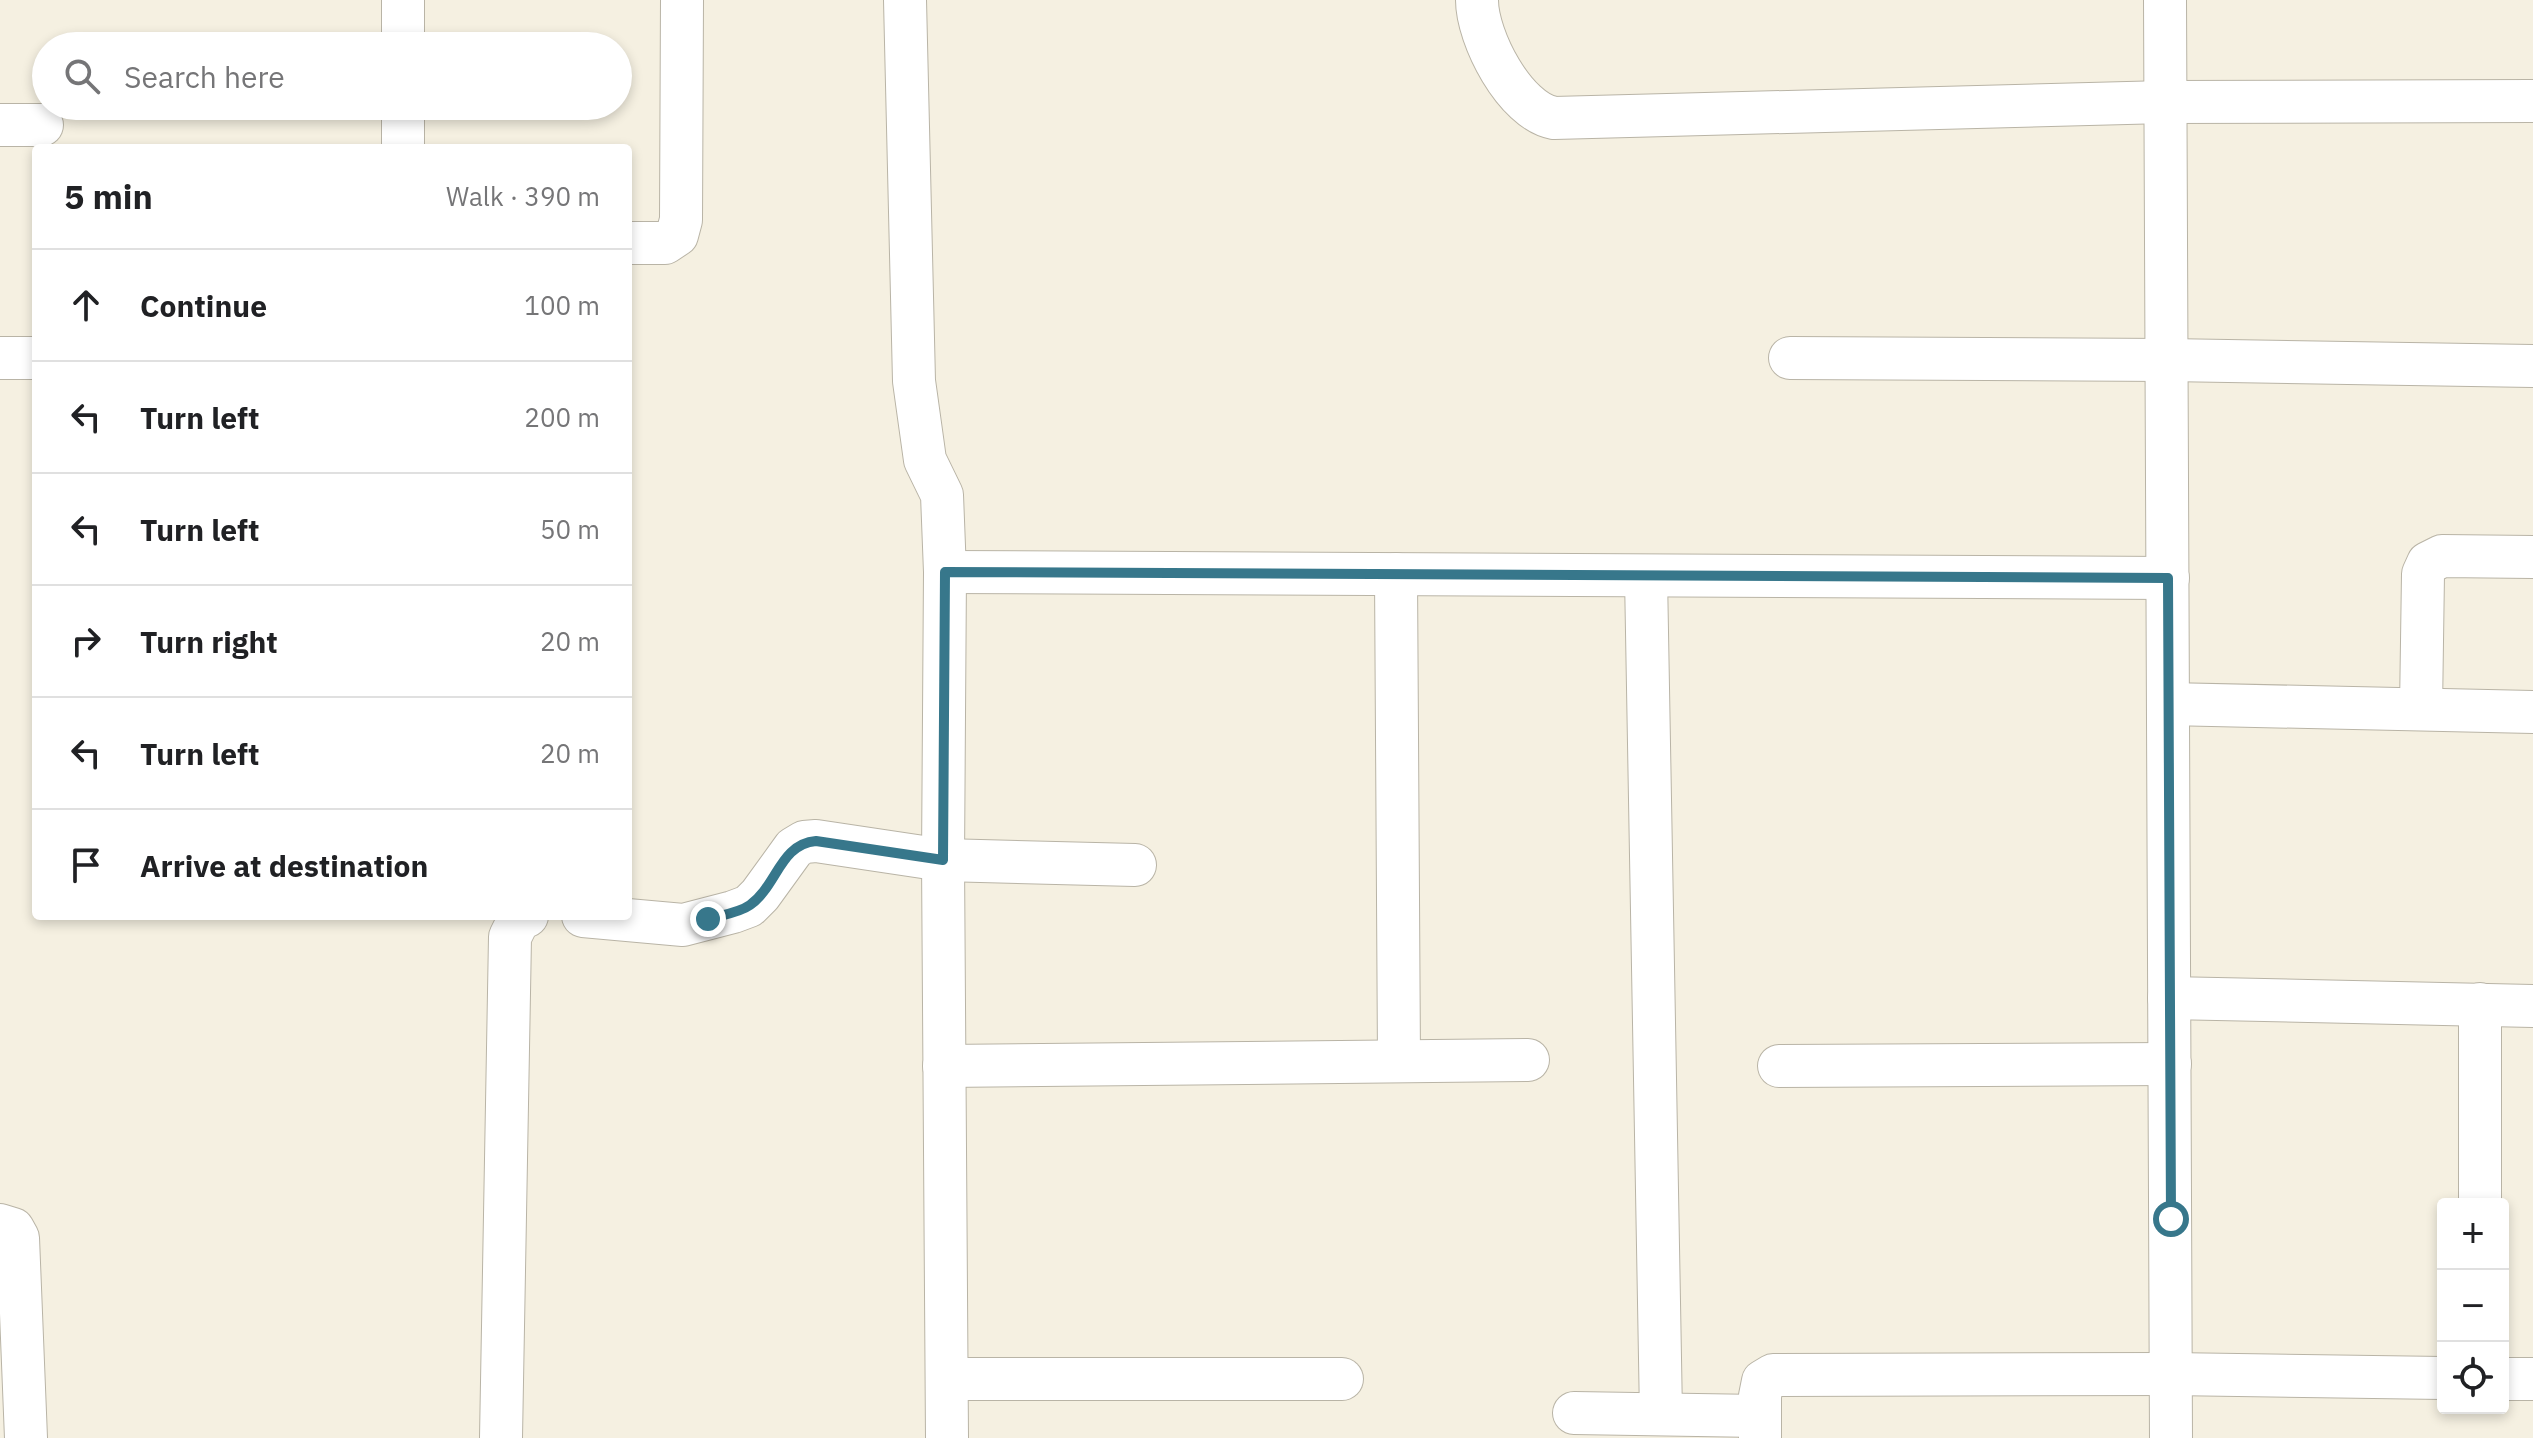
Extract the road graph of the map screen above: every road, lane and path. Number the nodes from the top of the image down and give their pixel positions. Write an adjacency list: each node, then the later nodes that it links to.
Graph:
1 (403, 0): 6 (street)
2 (682, 0): 13 (street)
3 (905, 0): 20 (street)
4 (1477, 0): 8 (street)
5 (2165, 0): 8 (street)
6 (403, 32)
7 (2533, 101): 8 (street)
8 (2165, 102): 17 (street)
9 (403, 120): 12 (street)
10 (0, 125): 11 (street)
11 (42, 125)
12 (403, 144)
13 (632, 243)
14 (0, 358): 15 (street)
15 (32, 358)
16 (1790, 358): 17 (street)
17 (2168, 360): 18 (street); 23 (street)
18 (2533, 366)
19 (2533, 557): 25 (street)
20 (945, 572): 21 (street); 27 (street)
21 (1396, 574): 22 (street); 35 (street)
22 (1646, 576): 23 (street); 48 (street)
23 (2168, 578): 24 (street)
24 (2168, 704): 25 (street); 31 (street)
25 (2421, 709): 26 (street)
26 (2533, 712)
27 (943, 860): 28 (street); 30 (street); 37 (street)
28 (1135, 865)
29 (518, 920): 51 (street)
30 (627, 920)
31 (2169, 998): 32 (street); 36 (street)
32 (2480, 1004): 33 (street); 39 (street)
33 (2533, 1006)
34 (1528, 1060): 35 (street)
35 (1399, 1061): 37 (street)
36 (2170, 1064): 38 (street); 41 (street)
37 (944, 1066): 43 (street)
38 (1779, 1066)
39 (2480, 1198)
40 (0, 1225): 50 (street)
41 (2171, 1374): 42 (street); 49 (street); 53 (street)
42 (2437, 1378)
43 (947, 1379): 44 (street); 52 (street)
44 (1342, 1379)
45 (2509, 1379): 46 (street)
46 (2533, 1379)
47 (1574, 1413): 48 (street)
48 (1661, 1414): 49 (street)
49 (1759, 1427)
50 (26, 1438)
51 (501, 1438)
52 (947, 1438)
53 (2171, 1438)

